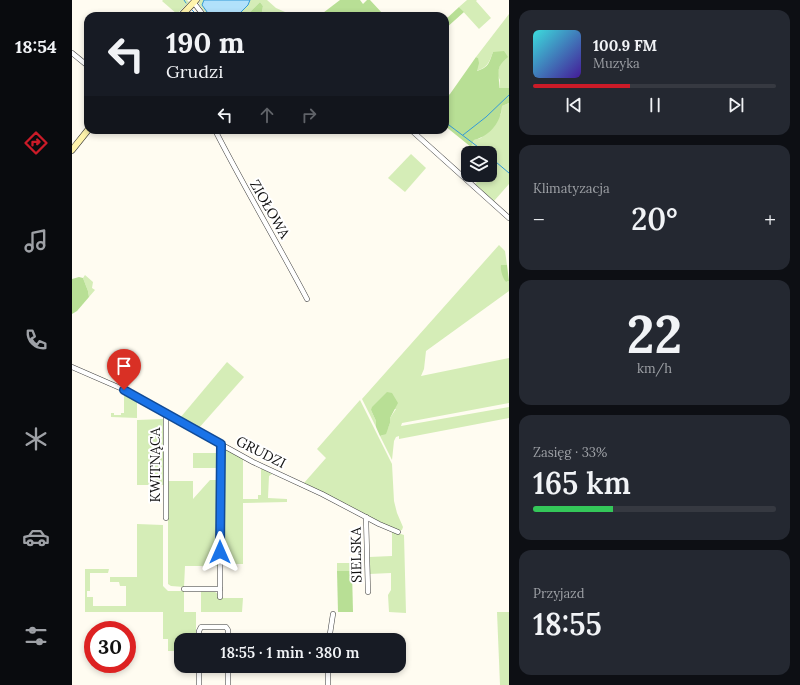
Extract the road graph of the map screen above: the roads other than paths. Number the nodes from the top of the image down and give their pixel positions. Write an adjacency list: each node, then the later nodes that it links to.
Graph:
1 (195, 1): 2 (street); 3 (street)
2 (185, 12)
3 (202, 12)
4 (72, 53): 5 (street)
5 (84, 63)
6 (85, 134): 9 (street)
7 (217, 134): 11 (street, ZIOŁOWA)
8 (415, 134): 10 (street)
9 (72, 150)
10 (509, 218)
11 (307, 299)
12 (72, 367): 13 (street, GRUDZI)
13 (166, 412): 14 (street, GRUDZI); 16 (street, KWITNĄCA)
14 (221, 444): 15 (street, GRUDZI); 19 (street)
15 (366, 517): 17 (street, GRUDZI); 20 (street, SIELSKA)
16 (166, 518)
17 (398, 532)
18 (184, 589): 19 (street)
19 (220, 589): 21 (street)
20 (368, 592)
21 (220, 597)
22 (333, 614): 25 (street)
23 (199, 633): 24 (street)
24 (228, 633)
25 (330, 633)
26 (199, 673): 29 (street)
27 (228, 673): 30 (street)
28 (328, 673): 31 (street)
29 (198, 685)
30 (228, 685)
31 (328, 685)

